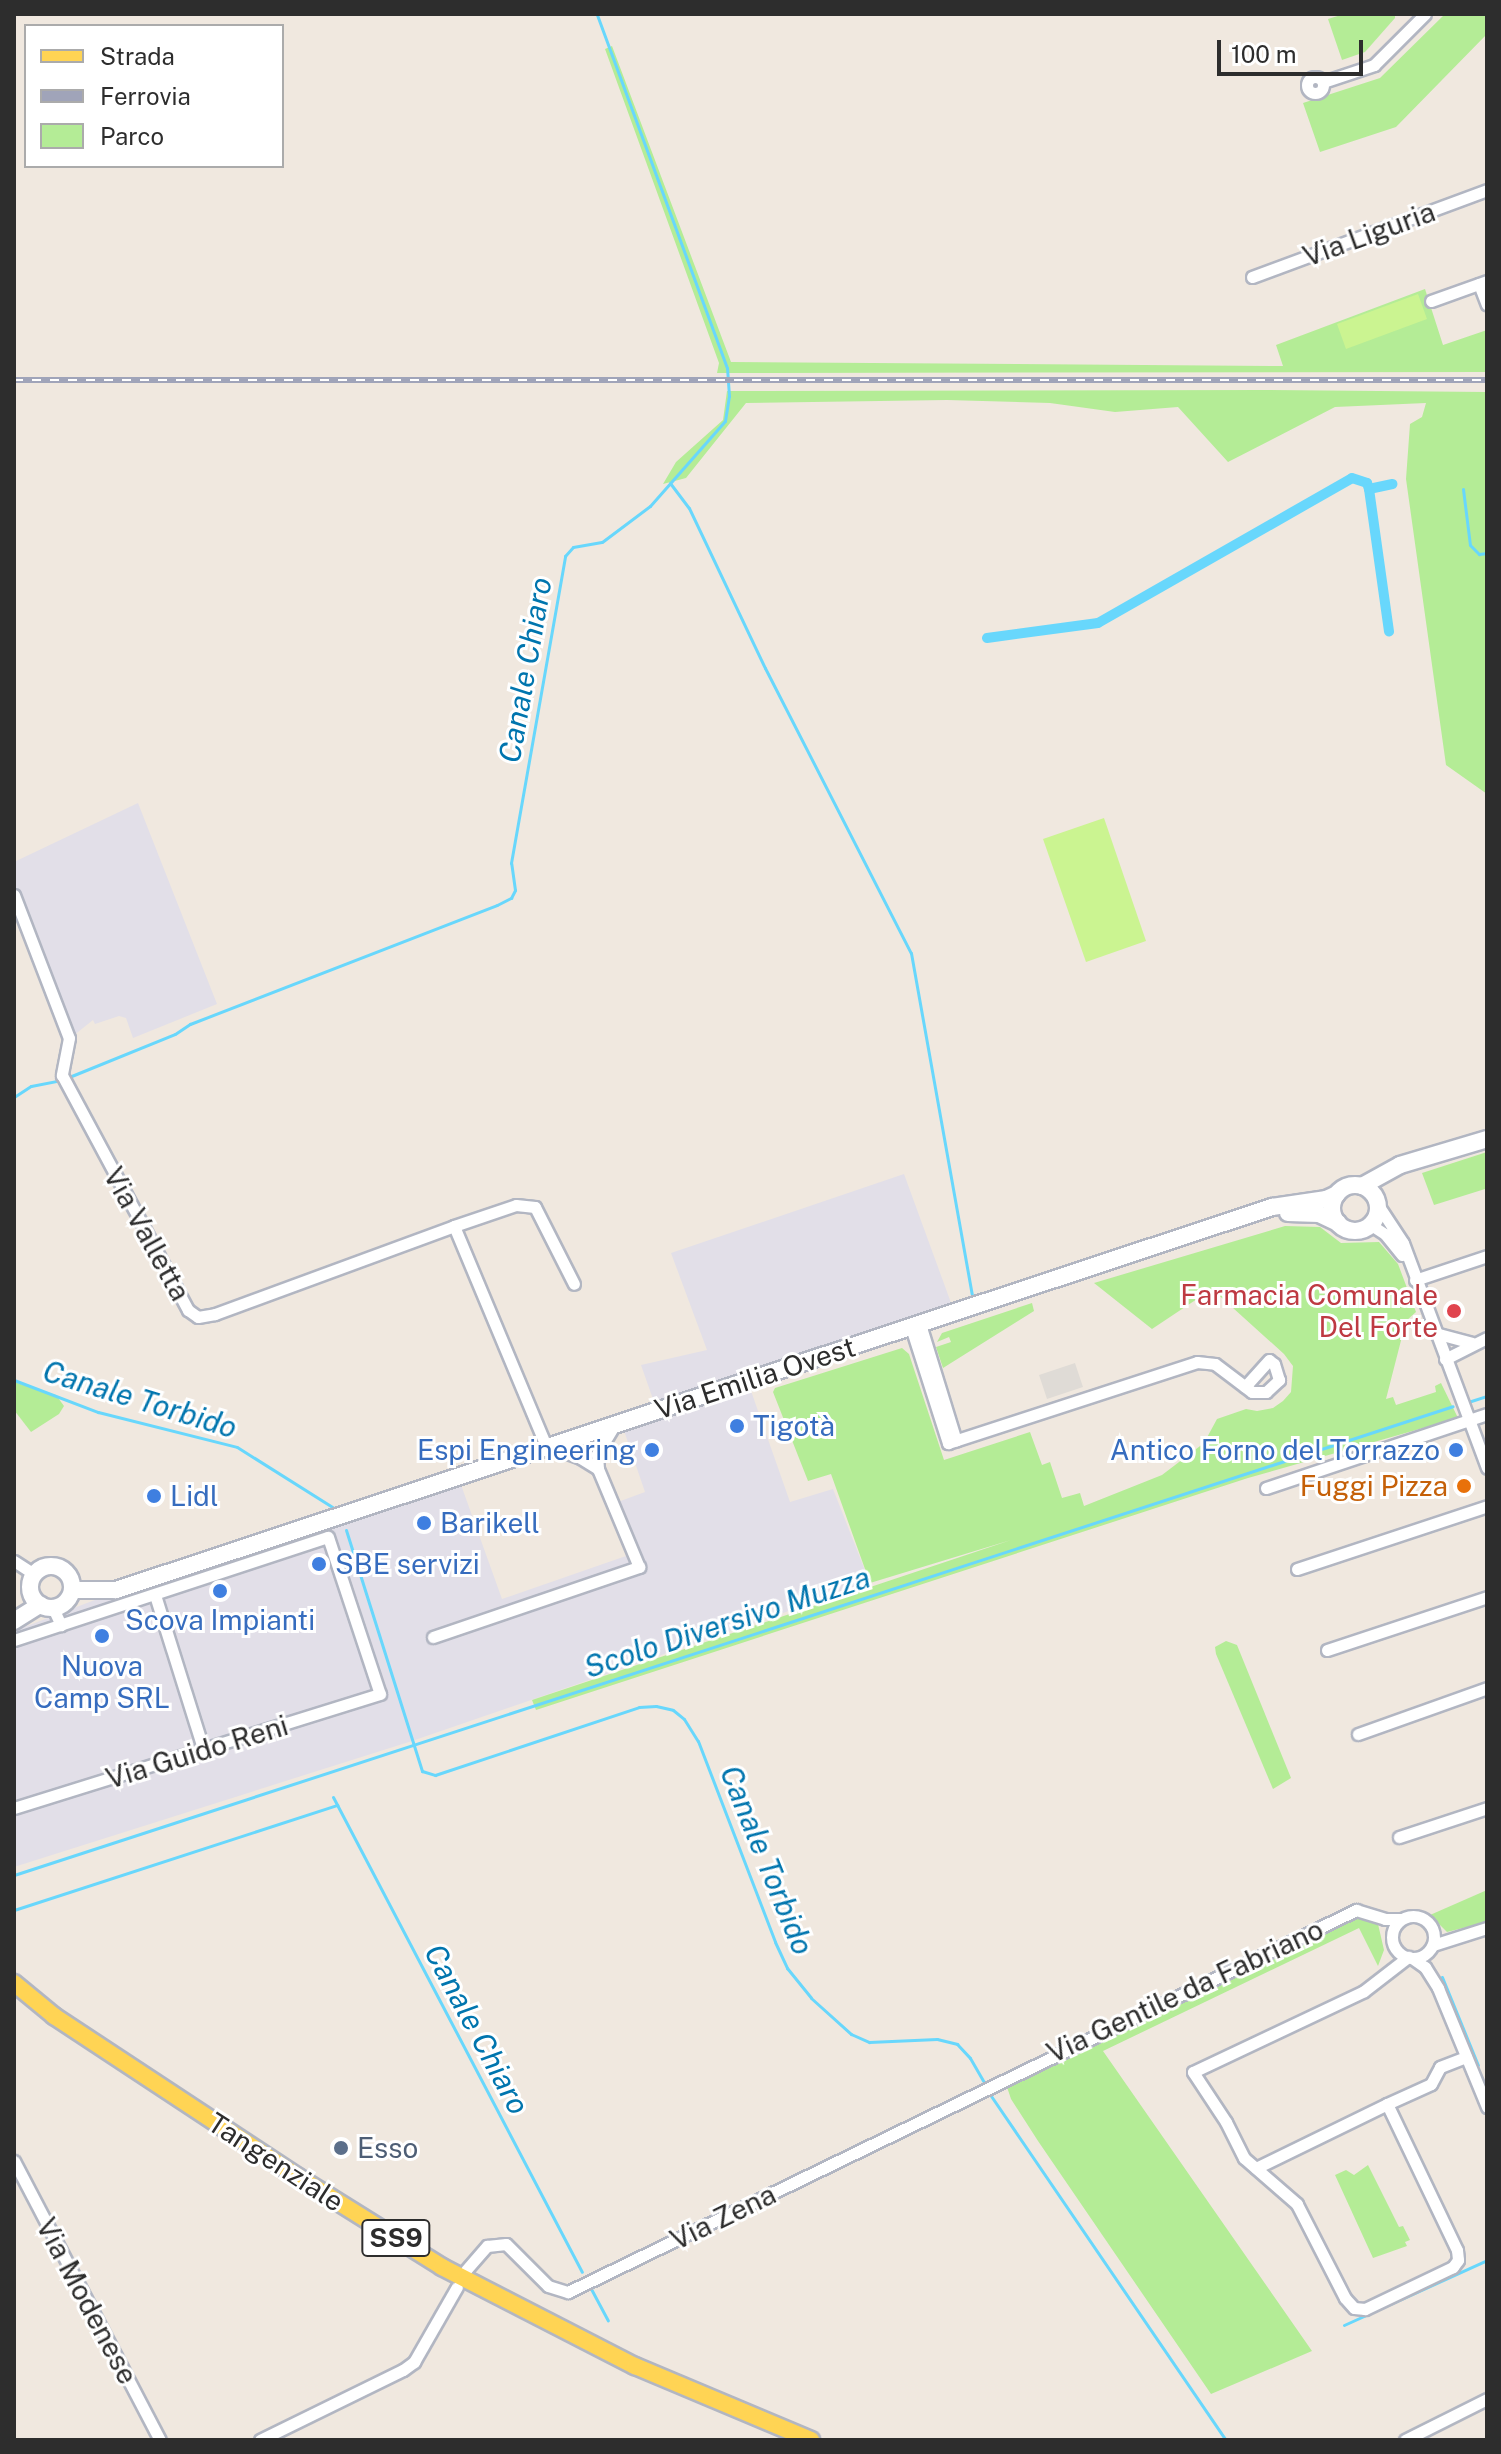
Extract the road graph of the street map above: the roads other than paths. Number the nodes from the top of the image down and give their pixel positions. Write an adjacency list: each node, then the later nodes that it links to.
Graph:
1 (1425, 14): 2 (street)
2 (1323, 82)
3 (1487, 190): 4 (street, Via Liguria)
4 (1252, 277)
5 (1483, 282): 6 (street); 7 (street)
6 (1431, 301)
7 (1487, 305)
8 (14, 895): 17 (street, Via Valletta)
9 (1487, 1139): 10 (main road)
10 (1412, 1164): 11 (main road); 13 (main road)
11 (1362, 1186): 12 (main road); 13 (main road)
12 (1337, 1194): 14 (main road, Via Emilia Ovest); 15 (main road)
13 (1377, 1202): 16 (main road); 19 (street)
14 (1254, 1215): 15 (main road, Via Emilia Ovest); 22 (main road, Via Emilia Ovest)
15 (1338, 1223): 16 (main road)
16 (1371, 1225): 19 (street)
17 (454, 1226): 21 (street, Via Valletta); 34 (street)
18 (1487, 1256): 20 (street)
19 (1408, 1264): 20 (street)
20 (1415, 1280): 23 (street)
21 (574, 1284)
22 (915, 1326): 29 (street); 32 (main road, Via Emilia Ovest)
23 (1435, 1333): 25 (street); 27 (street)
24 (1487, 1338): 26 (street)
25 (1459, 1340): 26 (street); 27 (street)
26 (1472, 1343): 28 (street)
27 (1440, 1346): 28 (street)
28 (1445, 1359): 31 (street)
29 (1245, 1387)
30 (1487, 1414): 31 (street)
31 (1469, 1421): 36 (street); 37 (street)
32 (616, 1424): 33 (main road, Via Emilia Ovest); 35 (street)
33 (586, 1433): 34 (main road, Via Emilia Ovest); 35 (street)
34 (547, 1446): 35 (street); 42 (main road, Via Emilia Ovest)
35 (595, 1462): 49 (street)
36 (1487, 1468)
37 (1266, 1488)
38 (1487, 1506): 40 (street)
39 (14, 1561): 41 (street)
40 (1297, 1569)
41 (32, 1581): 42 (main road); 45 (main road); 46 (main road)
42 (72, 1590): 45 (main road)
43 (155, 1595): 48 (street); 54 (street); 54 (street, Via Guido Reni)
44 (1487, 1597): 51 (street)
45 (47, 1606): 47 (main road); 48 (street)
46 (14, 1609)
47 (14, 1621)
48 (61, 1625): 50 (street)
49 (433, 1637)
50 (14, 1640)
51 (1327, 1650)
52 (1487, 1688): 53 (street)
53 (1358, 1734)
54 (204, 1751): 55 (street, Via Guido Reni)
55 (14, 1808)
56 (1487, 1808): 57 (street)
57 (1399, 1837)
58 (1374, 1916): 59 (street, Via Gentile da Fabriano); 63 (street); 70 (street, Via Gentile da Fabriano)
59 (1401, 1919): 60 (street); 63 (street)
60 (1431, 1925): 62 (street); 64 (street)
61 (1487, 1928): 62 (street)
62 (1471, 1933): 64 (street)
63 (1393, 1942): 65 (street); 67 (street)
64 (1432, 1947): 65 (street); 68 (street)
65 (1410, 1958): 67 (street); 68 (street)
66 (14, 1983): 80 (main road, Tangenziale / SS9)
67 (1376, 1984): 74 (street)
68 (1438, 1988): 69 (street)
69 (1466, 2057): 71 (street); 72 (street)
70 (997, 2083): 75 (street, Via Zena)
71 (1387, 2104): 74 (street); 74 (street)
72 (1487, 2107)
73 (14, 2161): 78 (street, Via Modenese)
74 (1256, 2168)
75 (466, 2270)
76 (457, 2287): 79 (street)
77 (1487, 2399): 81 (street)
78 (160, 2440)
79 (260, 2440)
80 (811, 2440)
81 (1405, 2440)

